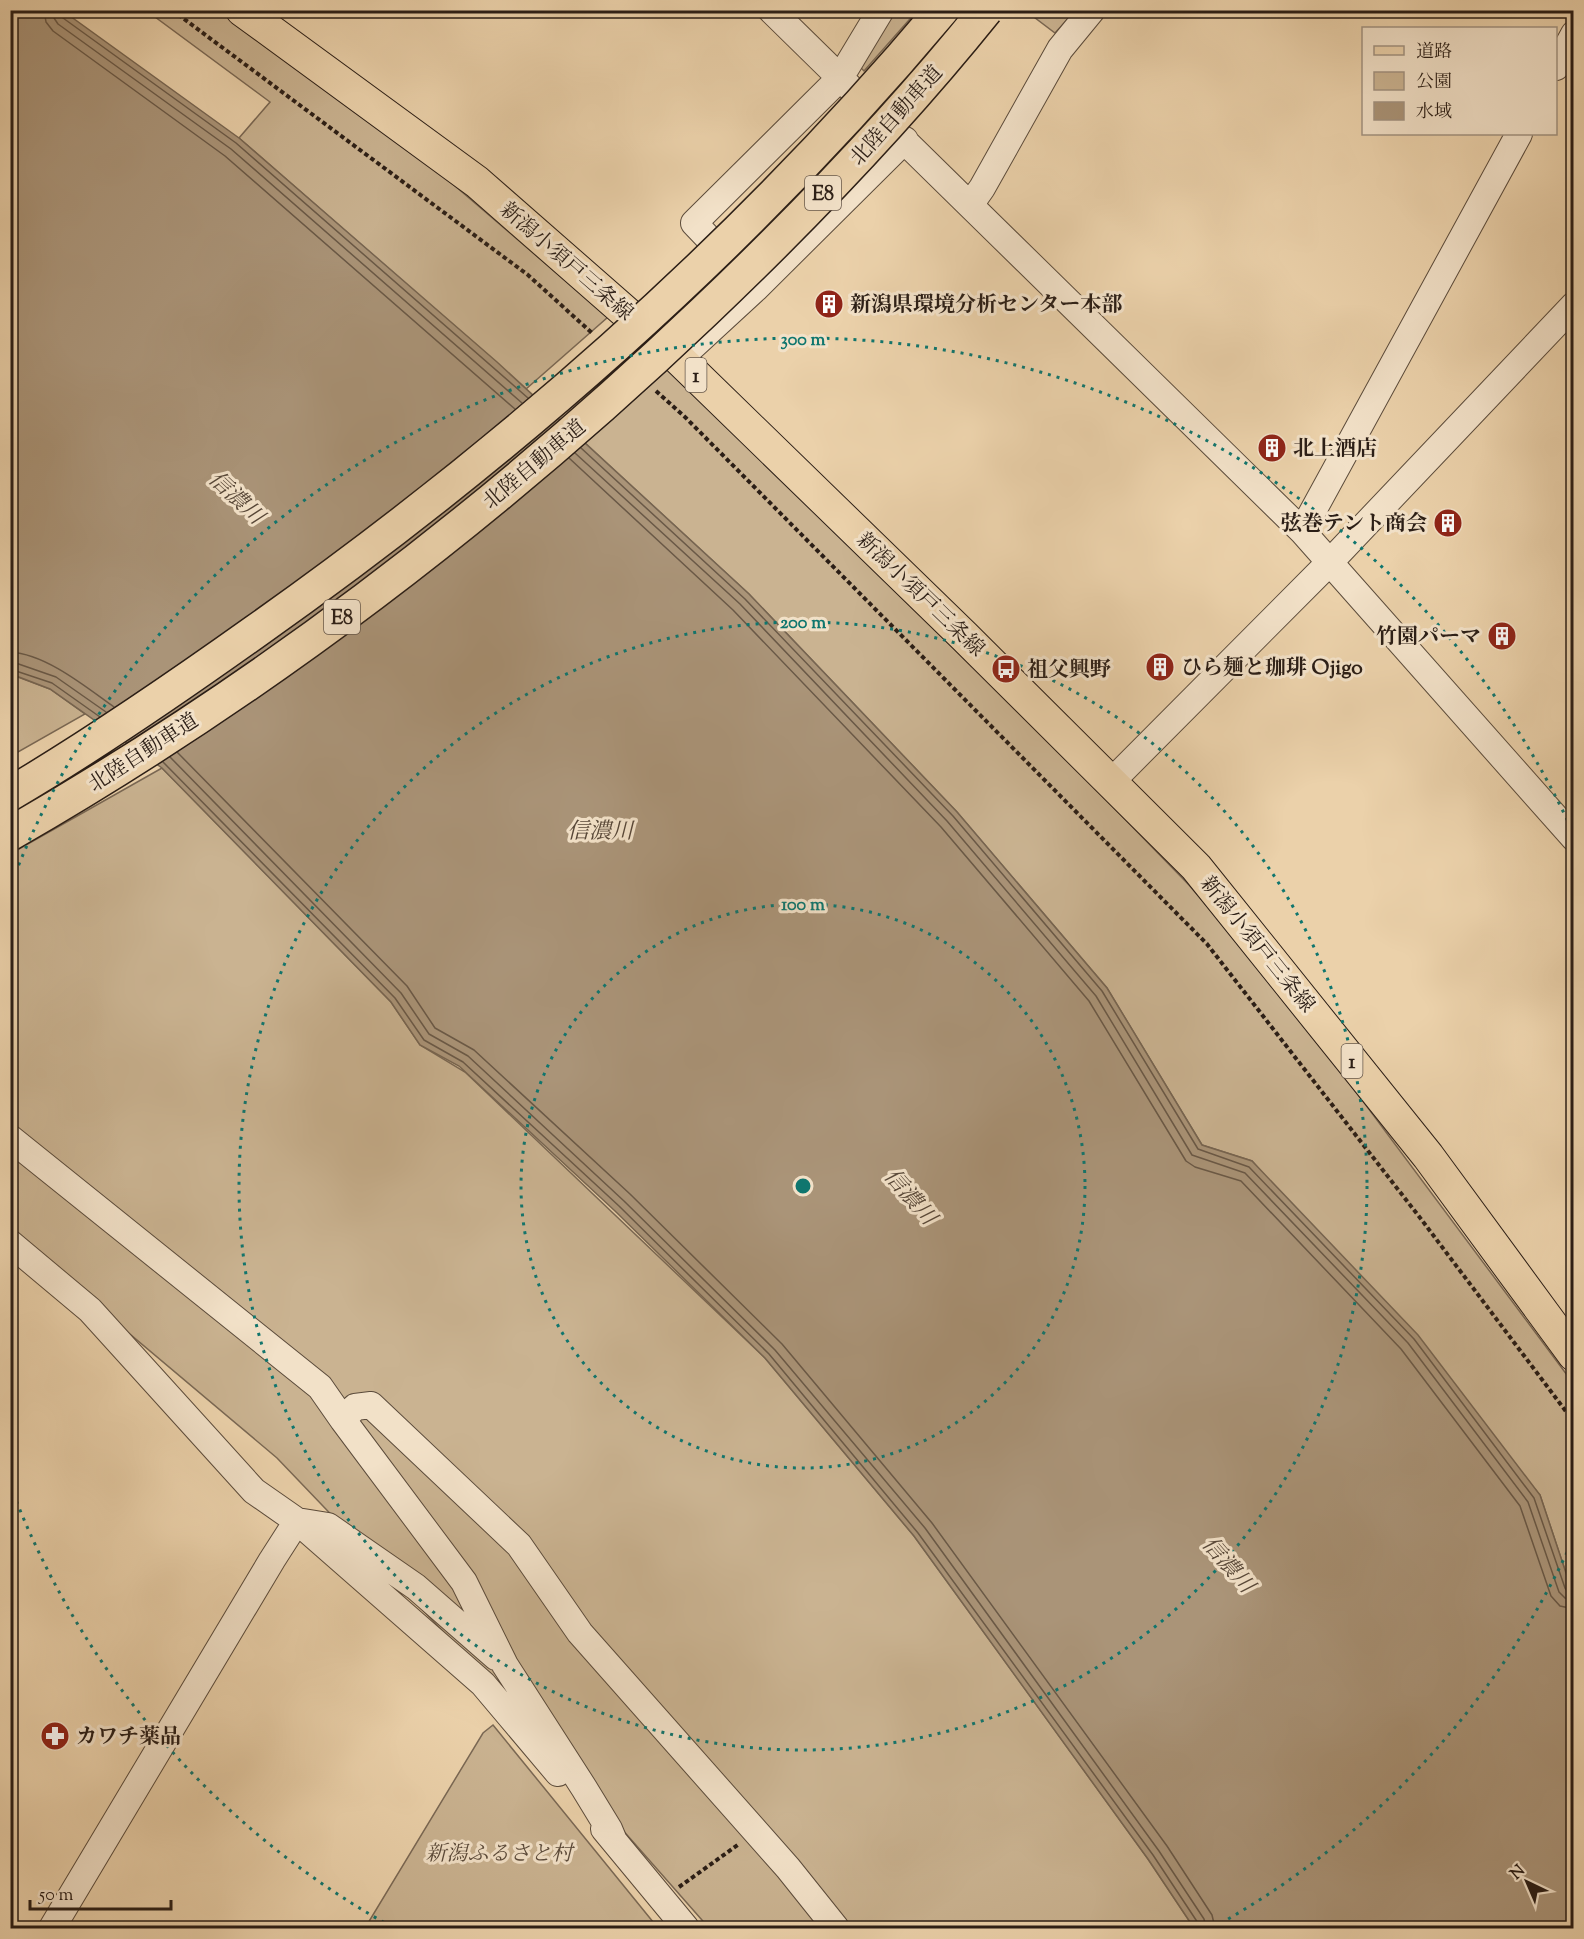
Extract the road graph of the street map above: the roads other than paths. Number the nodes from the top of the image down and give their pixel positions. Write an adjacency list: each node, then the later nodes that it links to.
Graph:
1 (242, 10): 15 (main road, 新潟小須戸三条線 / 1)
2 (771, 10): 9 (street)
3 (881, 10): 9 (street)
4 (942, 10): 19 (highway, 北陸自動車道 / E8, bridge)
5 (986, 10): 20 (highway, 北陸自動車道 / E8, bridge)
6 (1092, 10): 12 (street)
7 (1574, 34): 8 (street)
8 (1557, 65)
9 (840, 78): 11 (street); 13 (street)
10 (1518, 135): 16 (street)
11 (905, 140): 12 (street); 13 (street)
12 (970, 205): 16 (street)
13 (756, 288): 15 (street)
14 (1574, 305): 17 (street)
15 (680, 359): 18 (main road, 新潟小須戸三条線 / 1)
16 (1302, 531): 17 (street)
17 (1329, 563): 18 (street); 21 (street)
18 (1111, 782): 24 (main road, 新潟小須戸三条線 / 1)
19 (10, 794)
20 (10, 834)
21 (1574, 838)
22 (10, 1138): 25 (street)
23 (10, 1243): 26 (street)
24 (1574, 1355)
25 (343, 1420): 27 (street); 31 (street)
26 (297, 1521): 27 (street); 28 (street); 29 (street)
27 (505, 1665): 28 (street)
28 (614, 1841): 30 (street)
29 (52, 1929)
30 (686, 1929)
31 (837, 1929)

